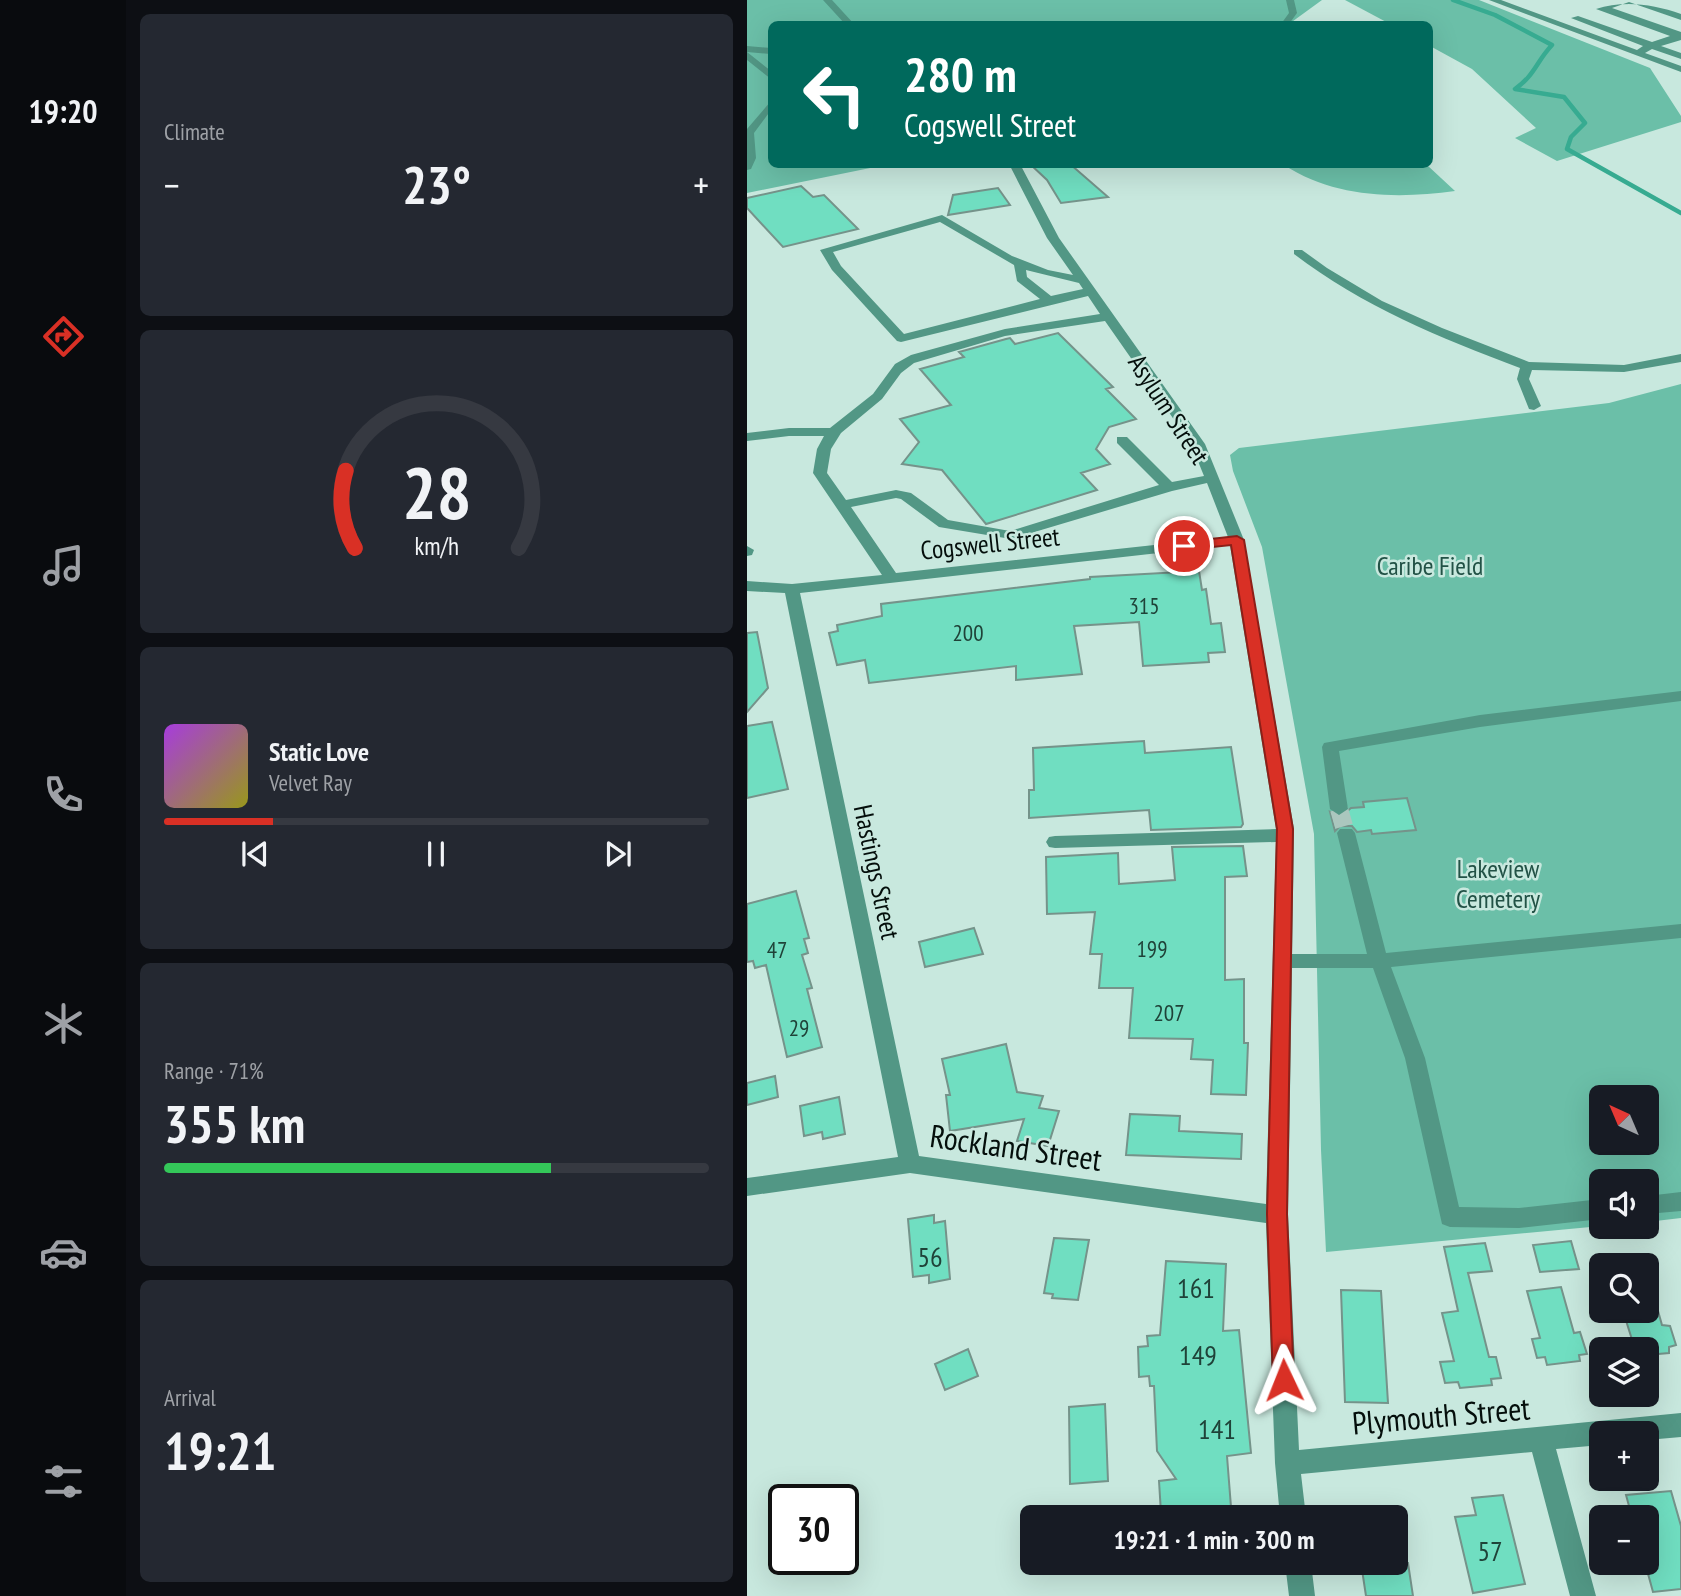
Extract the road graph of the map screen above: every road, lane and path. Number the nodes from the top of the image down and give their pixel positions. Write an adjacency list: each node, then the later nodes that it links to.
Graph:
1 (827, 0): 8 (street)
2 (1290, 0): 9 (street)
3 (1493, 0): 10 (street)
4 (1629, 0): 5 (street); 6 (street)
5 (1604, 8): 7 (street); 11 (street)
6 (1681, 17)
7 (1575, 18): 10 (street); 12 (street)
8 (847, 21)
9 (1287, 21)
10 (1557, 24): 15 (street)
11 (1680, 36): 12 (street)
12 (1653, 45): 15 (street); 17 (street)
13 (747, 49): 14 (street)
14 (768, 51)
15 (1639, 54): 19 (street)
16 (747, 55): 18 (street)
17 (1681, 55)
18 (767, 66)
19 (1681, 69)
20 (768, 108): 21 (street)
21 (747, 166)
22 (1016, 168): 25 (street, Asylum Street)
23 (1298, 252): 29 (street)
24 (1020, 263): 25 (street); 26 (street); 26 (street)
25 (1086, 286): 26 (street); 27 (street, Asylum Street)
26 (1049, 300)
27 (1107, 317): 31 (street); 34 (street, Asylum Street)
28 (1681, 358): 29 (street)
29 (1527, 366): 30 (street)
30 (1534, 406)
31 (832, 432): 32 (street); 36 (street)
32 (747, 437)
33 (1122, 440): 35 (street)
34 (1212, 478): 35 (street); 37 (street, Asylum Street)
35 (1169, 487): 36 (street)
36 (842, 505): 38 (street)
37 (1237, 540): 38 (street, Cogswell Street); 44 (street, Asylum Street)
38 (892, 578): 40 (street, Cogswell Street)
39 (747, 586): 40 (street, Cogswell Street)
40 (792, 589): 49 (street, Hastings Street)
41 (1681, 696): 42 (street)
42 (1339, 809)
43 (1346, 833): 48 (street)
44 (1285, 835): 45 (street); 47 (street, Asylum Street)
45 (1055, 842)
46 (1681, 931): 48 (street)
47 (1282, 961): 48 (street); 54 (street, Asylum Street)
48 (1381, 961): 53 (street)
49 (910, 1164): 50 (street, Rockland Street); 54 (street, Rockland Street)
50 (747, 1186)
51 (1681, 1201): 52 (street)
52 (1659, 1204)
53 (1589, 1210)
54 (1277, 1214): 59 (street, Asylum Street)
55 (1681, 1425): 56 (street, Plymouth Street)
56 (1659, 1427)
57 (1589, 1434): 58 (street, Plymouth Street)
58 (1541, 1440): 59 (street, Plymouth Street); 63 (street)
59 (1287, 1463): 60 (street, Asylum Street)
60 (1292, 1505)
61 (1299, 1575): 62 (street)
62 (1302, 1596)
63 (1583, 1596)

